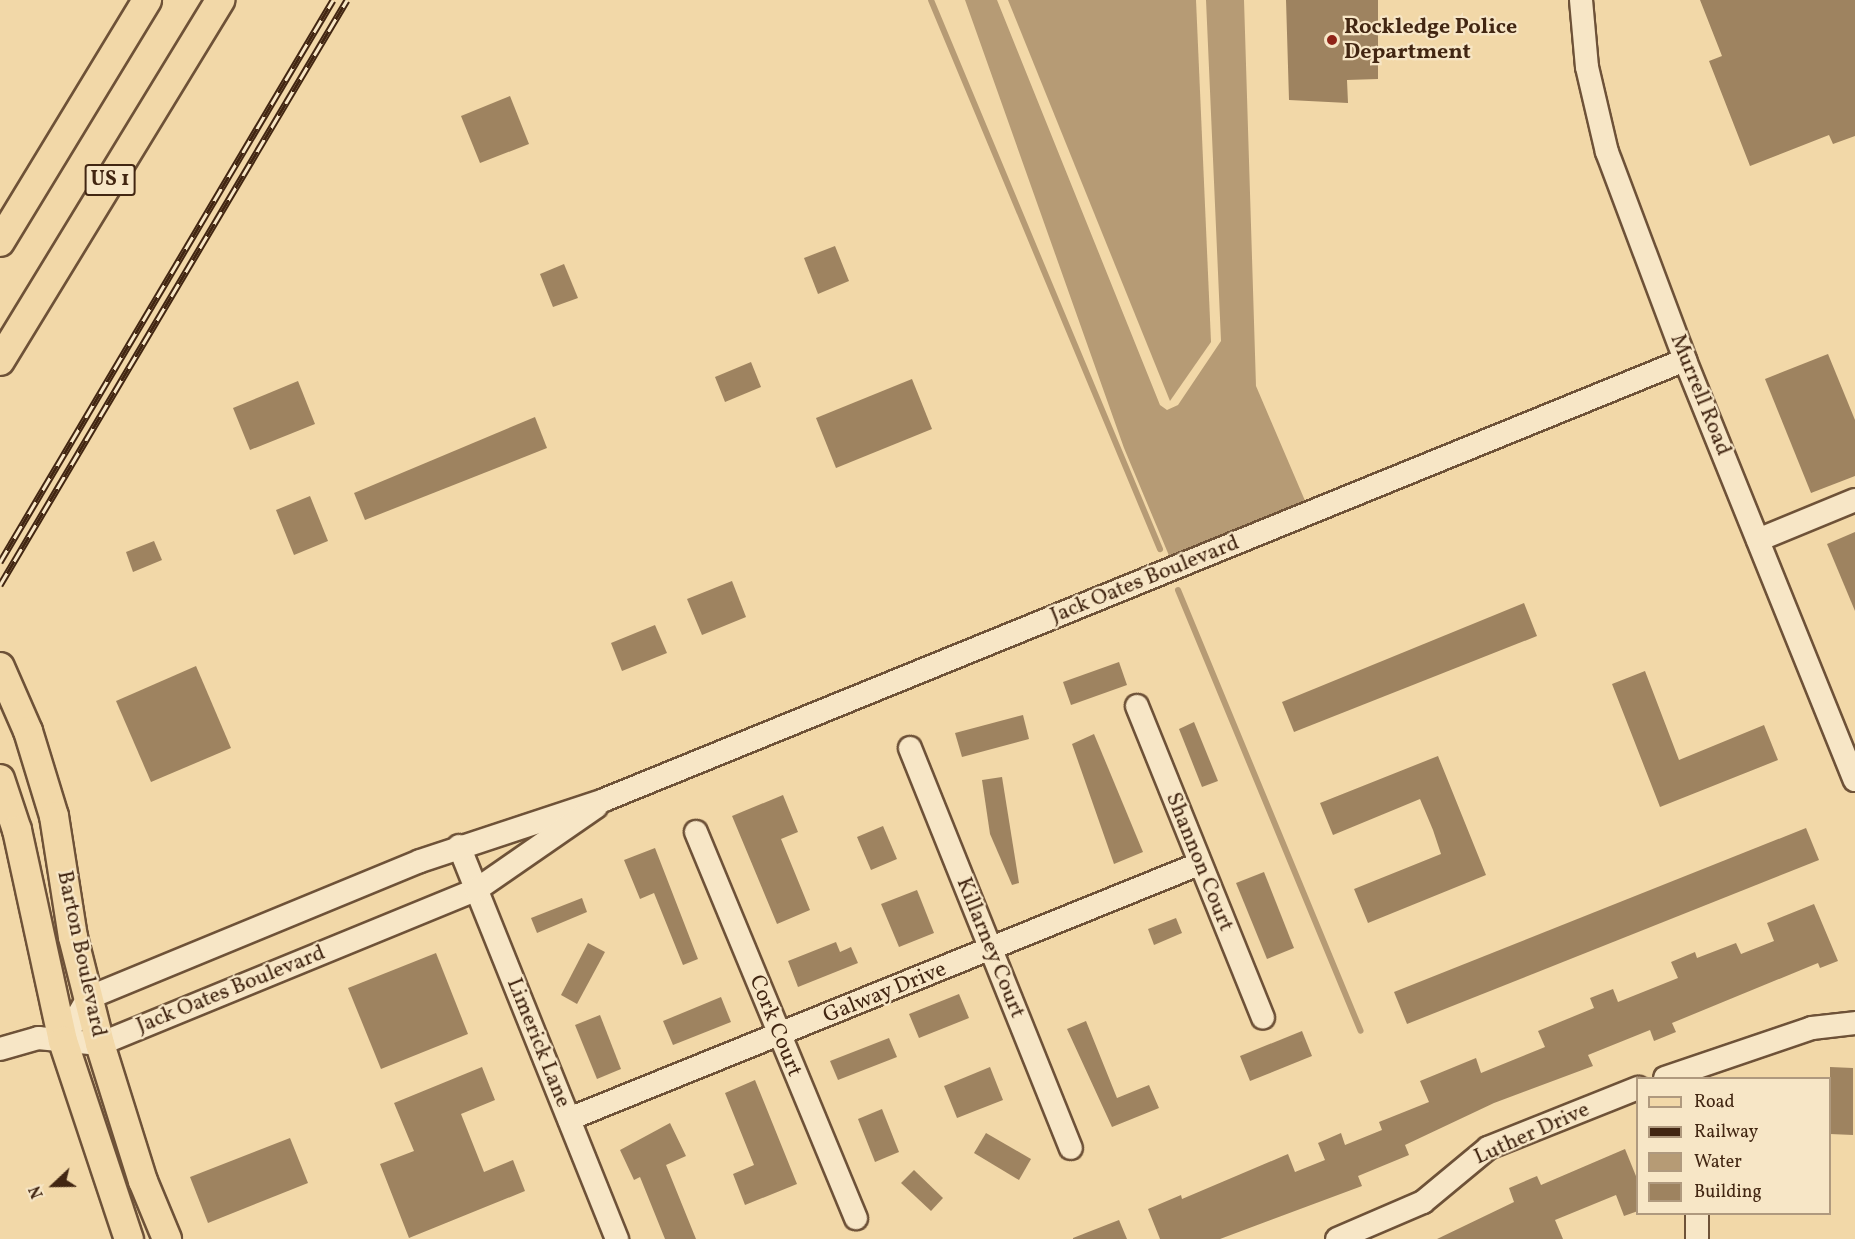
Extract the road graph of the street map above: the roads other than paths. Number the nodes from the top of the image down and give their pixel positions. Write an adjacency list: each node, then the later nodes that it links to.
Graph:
1 (147, 0): 4 (main road, US 1)
2 (220, 0): 6 (main road, US 1)
3 (1581, 0): 5 (street, Murrell Road)
4 (0, 242)
5 (1685, 360): 8 (street, Murrell Road); 14 (street, Jack Oates Boulevard)
6 (0, 361)
7 (1855, 500): 8 (street)
8 (1758, 540): 13 (street, Murrell Road)
9 (0, 667): 20 (main road, Barton Boulevard)
10 (1137, 706): 17 (street, Shannon Court)
11 (910, 748): 19 (street, Killarney Court)
12 (0, 779): 24 (main road, Barton Boulevard)
13 (1855, 780)
14 (604, 800): 16 (street, Jack Oates Boulevard); 18 (street, Jack Oates Boulevard)
15 (696, 832): 23 (street, Cork Court)
16 (459, 846): 18 (street, Limerick Lane); 20 (street, Jack Oates Boulevard)
17 (1199, 864): 19 (street, Galway Drive); 21 (street, Shannon Court)
18 (476, 890): 25 (street, Jack Oates Boulevard); 29 (street, Limerick Lane)
19 (991, 950): 23 (street, Galway Drive); 30 (street, Killarney Court)
20 (88, 998): 24 (street); 25 (main road, Barton Boulevard)
21 (1263, 1018)
22 (1855, 1023): 27 (street)
23 (779, 1036): 29 (street, Galway Drive); 32 (street, Cork Court)
24 (63, 1041): 25 (street, Jack Oates Boulevard); 26 (street, Jack Oates Boulevard); 33 (main road, Barton Boulevard)
25 (100, 1044): 34 (main road, Barton Boulevard)
26 (0, 1048)
27 (1668, 1077)
28 (1636, 1090): 36 (street, Luther Drive)
29 (569, 1119): 35 (street, Limerick Lane)
30 (1071, 1148)
31 (1697, 1215): 37 (street)
32 (855, 1218)
33 (129, 1239)
34 (167, 1239)
35 (617, 1239)
36 (1337, 1239)
37 (1697, 1239)

